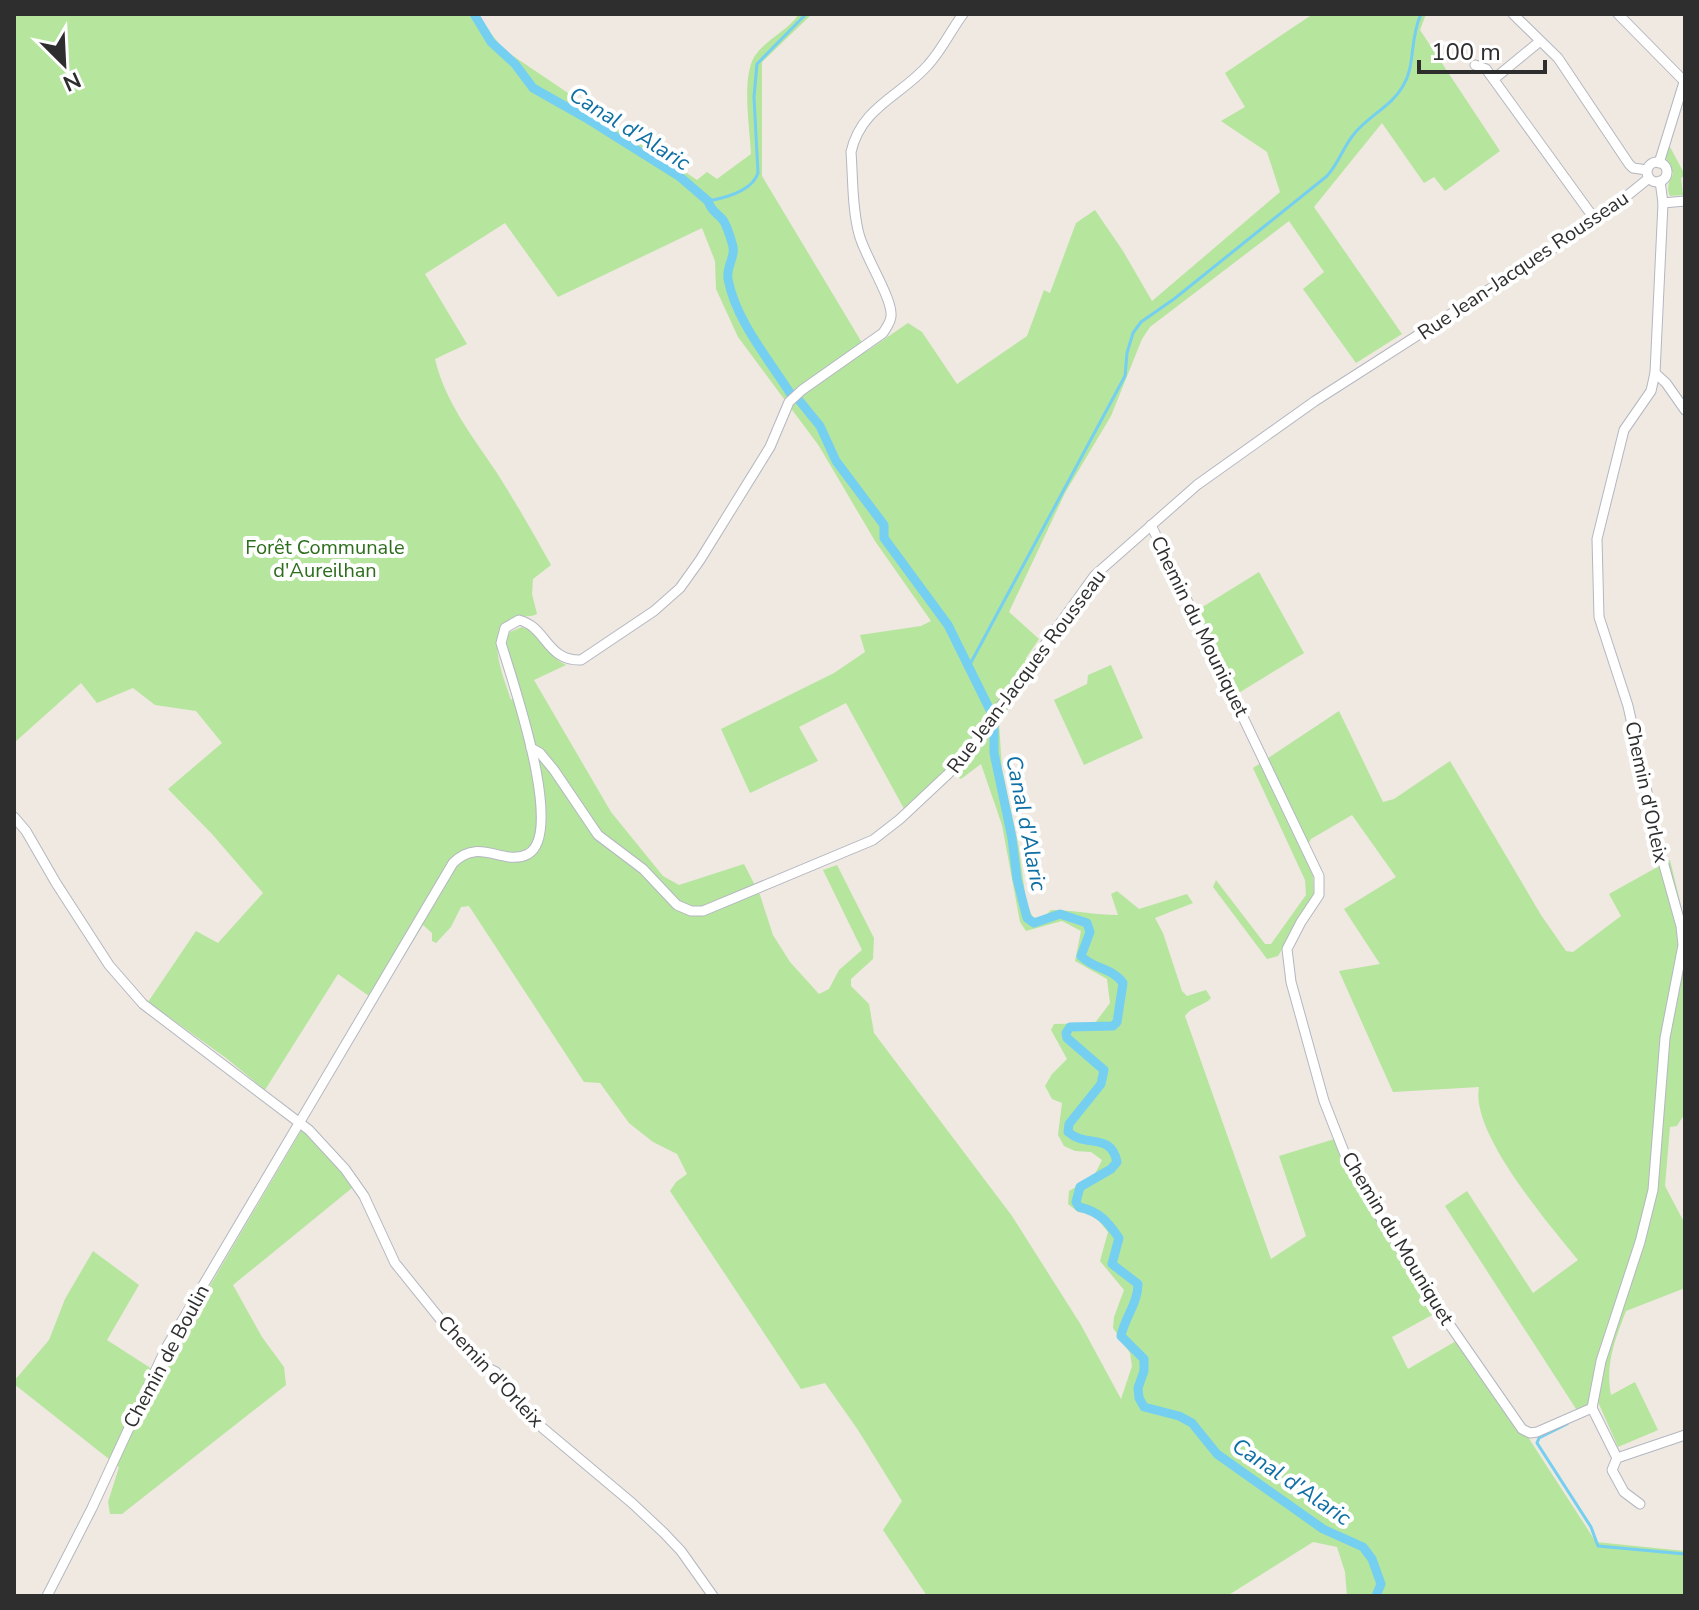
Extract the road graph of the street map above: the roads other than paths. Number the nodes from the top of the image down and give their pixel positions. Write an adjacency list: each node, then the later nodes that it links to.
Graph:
1 (963, 14): 17 (street, Chemin de Boulin)
2 (1513, 14): 4 (street)
3 (1618, 14): 7 (street)
4 (1539, 42): 6 (street); 9 (street)
5 (1475, 65): 6 (street)
6 (1494, 79): 13 (street)
7 (1685, 80): 8 (street)
8 (1659, 163): 9 (street, Rue Jean-Jacques Rousseau); 10 (street, Chemin d'Orleix)
9 (1648, 174): 10 (street); 13 (street, Rue Jean-Jacques Rousseau)
10 (1660, 181): 12 (street, Chemin d'Orleix)
11 (1685, 201): 12 (street)
12 (1663, 203): 14 (street, Chemin d'Orleix)
13 (1596, 221): 16 (street, Rue Jean-Jacques Rousseau)
14 (1655, 373): 15 (street); 20 (street, Chemin d'Orleix)
15 (1683, 404)
16 (1151, 525): 17 (street, Rue Jean-Jacques Rousseau); 20 (street, Chemin du Mouniquet)
17 (531, 748): 19 (street, Chemin de Boulin)
18 (14, 817): 19 (street, Chemin d'Orleix)
19 (298, 1123): 24 (street, Chemin de Boulin); 25 (street, Chemin d'Orleix)
20 (1592, 1408): 22 (street)
21 (1685, 1435): 22 (street)
22 (1617, 1458): 23 (street)
23 (1640, 1504)
24 (47, 1596)
25 (713, 1596)

